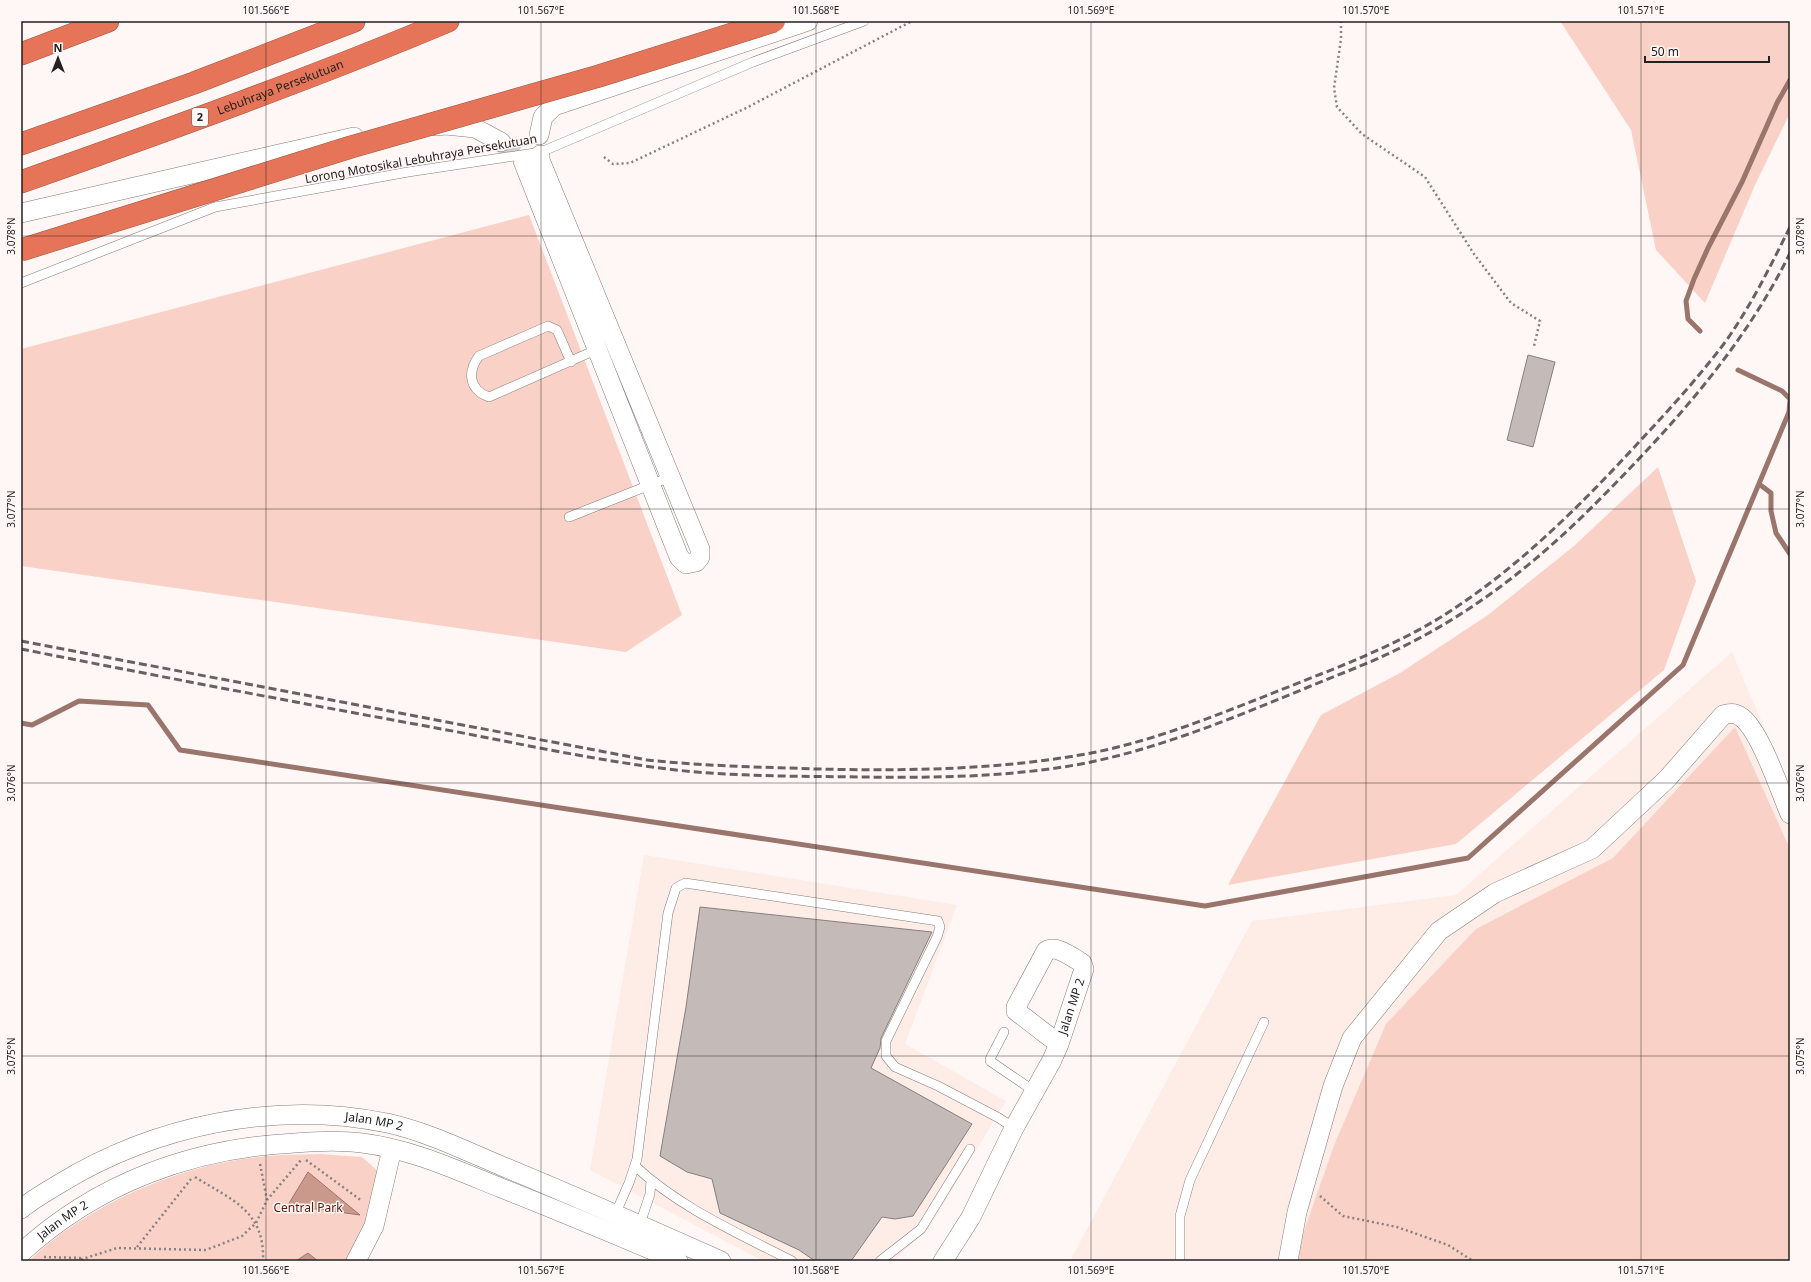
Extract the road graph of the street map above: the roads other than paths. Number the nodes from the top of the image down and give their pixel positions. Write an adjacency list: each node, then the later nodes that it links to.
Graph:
1 (354, 21): 11 (highway)
2 (448, 21): 13 (highway, Lebuhraya Persekutuan / 2)
3 (774, 21): 15 (highway, bridge)
4 (808, 21): 9 (street)
5 (864, 21): 16 (lane, Lorong Motosikal Lebuhraya Persekutuan)
6 (97, 23): 7 (lane); 8 (highway)
7 (21, 45)
8 (21, 54)
9 (539, 135)
10 (501, 142): 14 (street)
11 (21, 144)
12 (531, 158): 17 (street)
13 (21, 182)
14 (21, 213)
15 (21, 250)
16 (21, 283)
17 (606, 347): 18 (lane); 19 (street); 20 (street)
18 (571, 362): 18 (lane)
19 (670, 477): 20 (lane); 20 (street)
20 (651, 485): 21 (lane)
21 (569, 517)
22 (1790, 814): 44 (street)
23 (1264, 1022): 43 (lane)
24 (1004, 1032): 26 (lane)
25 (1059, 1044): 25 (street, Jalan MP 2); 26 (street, Jalan MP 2)
26 (1034, 1091): 27 (street, Jalan MP 2)
27 (1014, 1128): 30 (lane); 42 (street, Jalan MP 2)
28 (970, 1149): 41 (lane)
29 (400, 1151): 34 (street, Jalan MP 2); 36 (street, Jalan MP 2); 37 (street)
30 (635, 1166): 31 (lane); 33 (lane)
31 (651, 1180): 35 (lane); 40 (lane)
32 (21, 1209): 33 (street, Jalan MP 2)
33 (615, 1213): 34 (lane); 35 (street, Jalan MP 2)
34 (610, 1233): 35 (street, Jalan MP 2)
35 (637, 1234): 38 (street, Jalan MP 2); 39 (street, Jalan MP 2)
36 (21, 1253)
37 (356, 1261)
38 (678, 1261)
39 (721, 1261)
40 (792, 1261)
41 (880, 1261)
42 (943, 1261)
43 (1180, 1261)
44 (1288, 1261)

